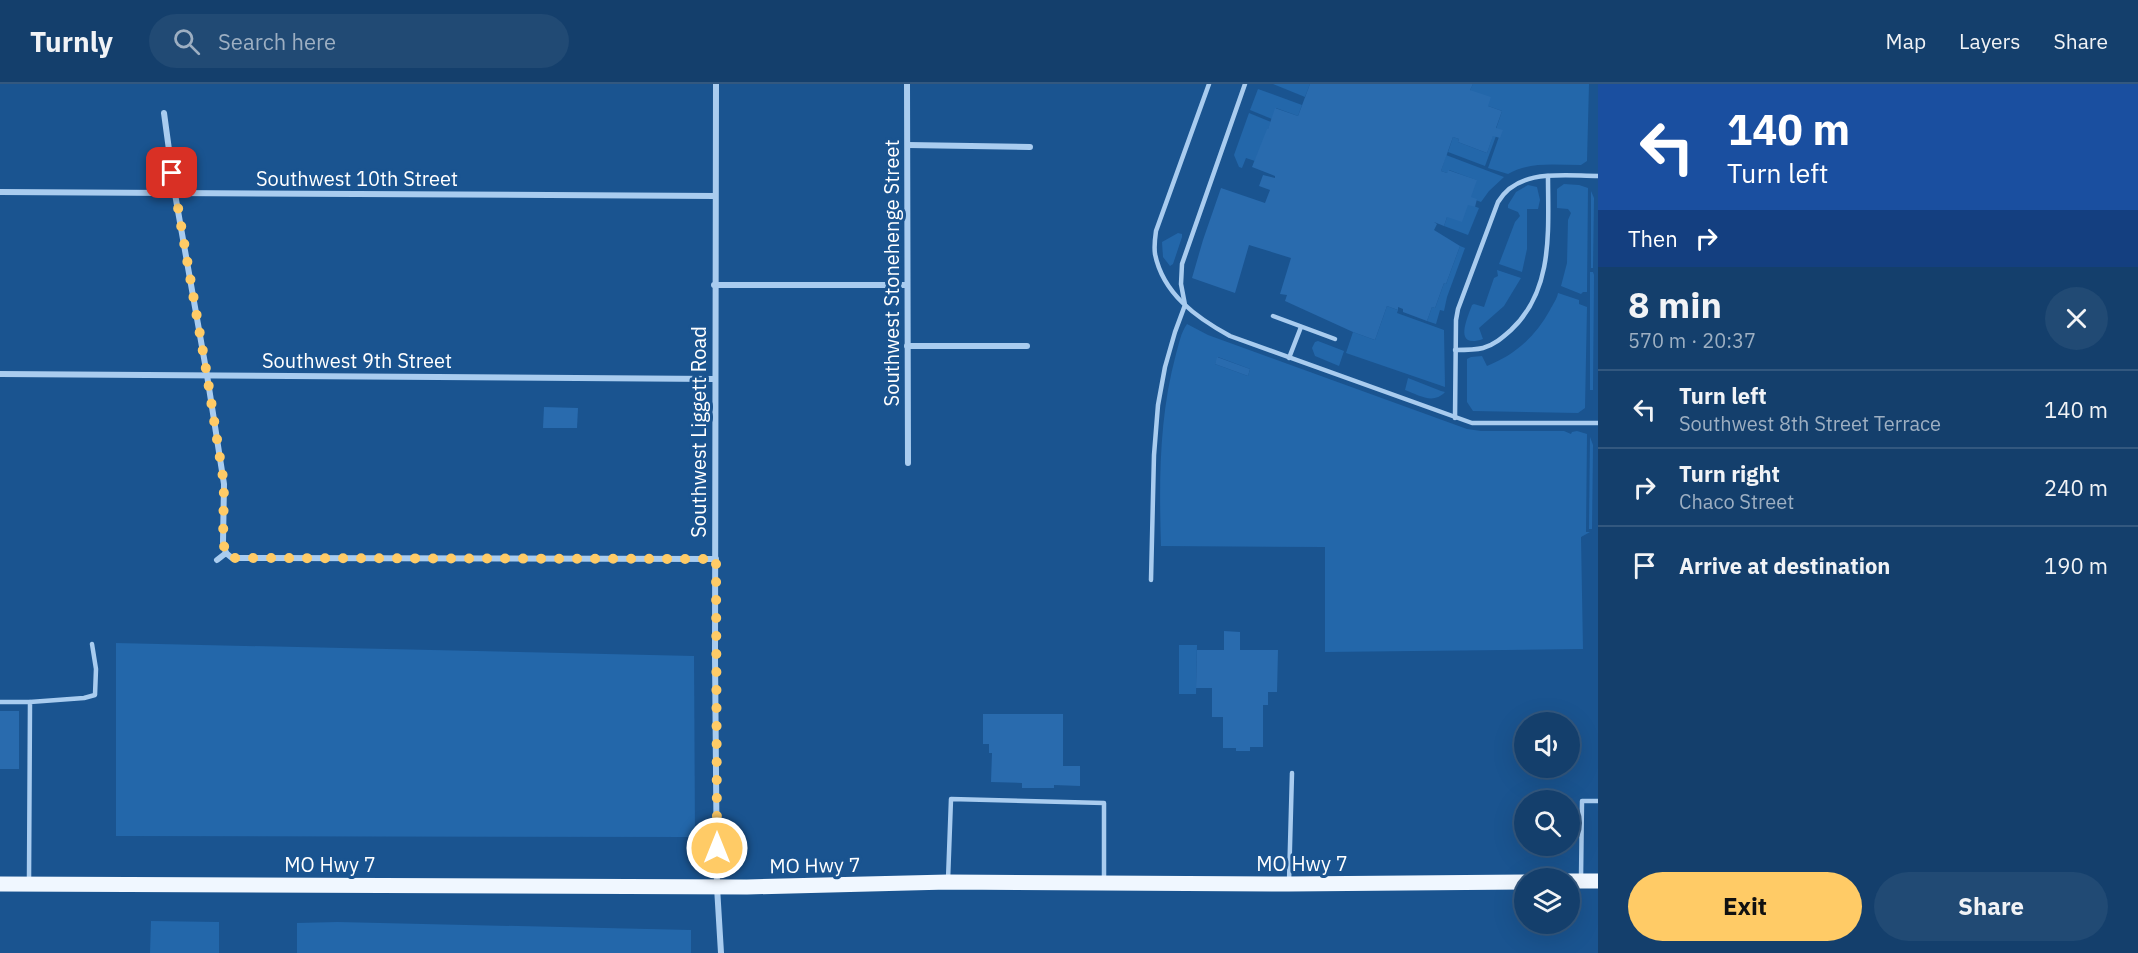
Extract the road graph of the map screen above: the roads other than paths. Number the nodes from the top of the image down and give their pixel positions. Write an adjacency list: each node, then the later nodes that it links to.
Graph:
1 (716, 84): 12 (street, Southwest Liggett Road)
2 (907, 84): 6 (street, Southwest Stonehenge Street)
3 (1209, 84): 15 (lane)
4 (1245, 84): 15 (lane)
5 (164, 113): 11 (street)
6 (908, 145): 7 (street); 14 (street, Southwest Stonehenge Street)
7 (1030, 147)
8 (1548, 176): 9 (lane); 21 (lane); 21 (lane)
9 (1598, 176)
10 (0, 192): 11 (street, Southwest 10th Street)
11 (175, 194): 12 (street, Southwest 10th Street); 24 (street)
12 (715, 196): 13 (street, Southwest Liggett Road)
13 (714, 285): 14 (street); 25 (street, Southwest Liggett Road)
14 (906, 285): 19 (street, Southwest Stonehenge Street)
15 (1185, 305): 22 (lane); 32 (lane)
16 (1273, 316): 17 (lane)
17 (1301, 327): 18 (lane); 22 (lane)
18 (1335, 339)
19 (907, 346): 20 (street); 28 (street, Southwest Stonehenge Street)
20 (1027, 346)
21 (1455, 350): 26 (lane)
22 (1289, 358): 26 (lane)
23 (0, 375): 24 (street, Southwest 9th Street)
24 (207, 375): 25 (street, Southwest 9th Street); 29 (street)
25 (714, 379): 30 (street, Southwest Liggett Road)
26 (1455, 418): 27 (lane)
27 (1598, 423)
28 (908, 463)
29 (226, 554): 30 (street); 31 (street)
30 (716, 559): 47 (street, Southwest Liggett Road)
31 (217, 560)
32 (1151, 580)
33 (92, 644): 35 (lane)
34 (0, 702): 35 (lane)
35 (30, 702): 44 (lane)
36 (1292, 773): 46 (lane)
37 (1598, 801): 38 (lane)
38 (1576, 868)
39 (1580, 881): 40 (main road)
40 (1598, 881)
41 (948, 882): 45 (main road, MO Hwy 7); 45 (lane); 47 (main road, MO Hwy 7)
42 (1514, 882): 46 (main road, MO Hwy 7)
43 (0, 884): 44 (main road, MO Hwy 7)
44 (29, 884): 47 (main road, MO Hwy 7)
45 (1104, 884): 46 (main road, MO Hwy 7)
46 (1289, 884)
47 (717, 887): 48 (street, Southwest Liggett Road)
48 (721, 953)

